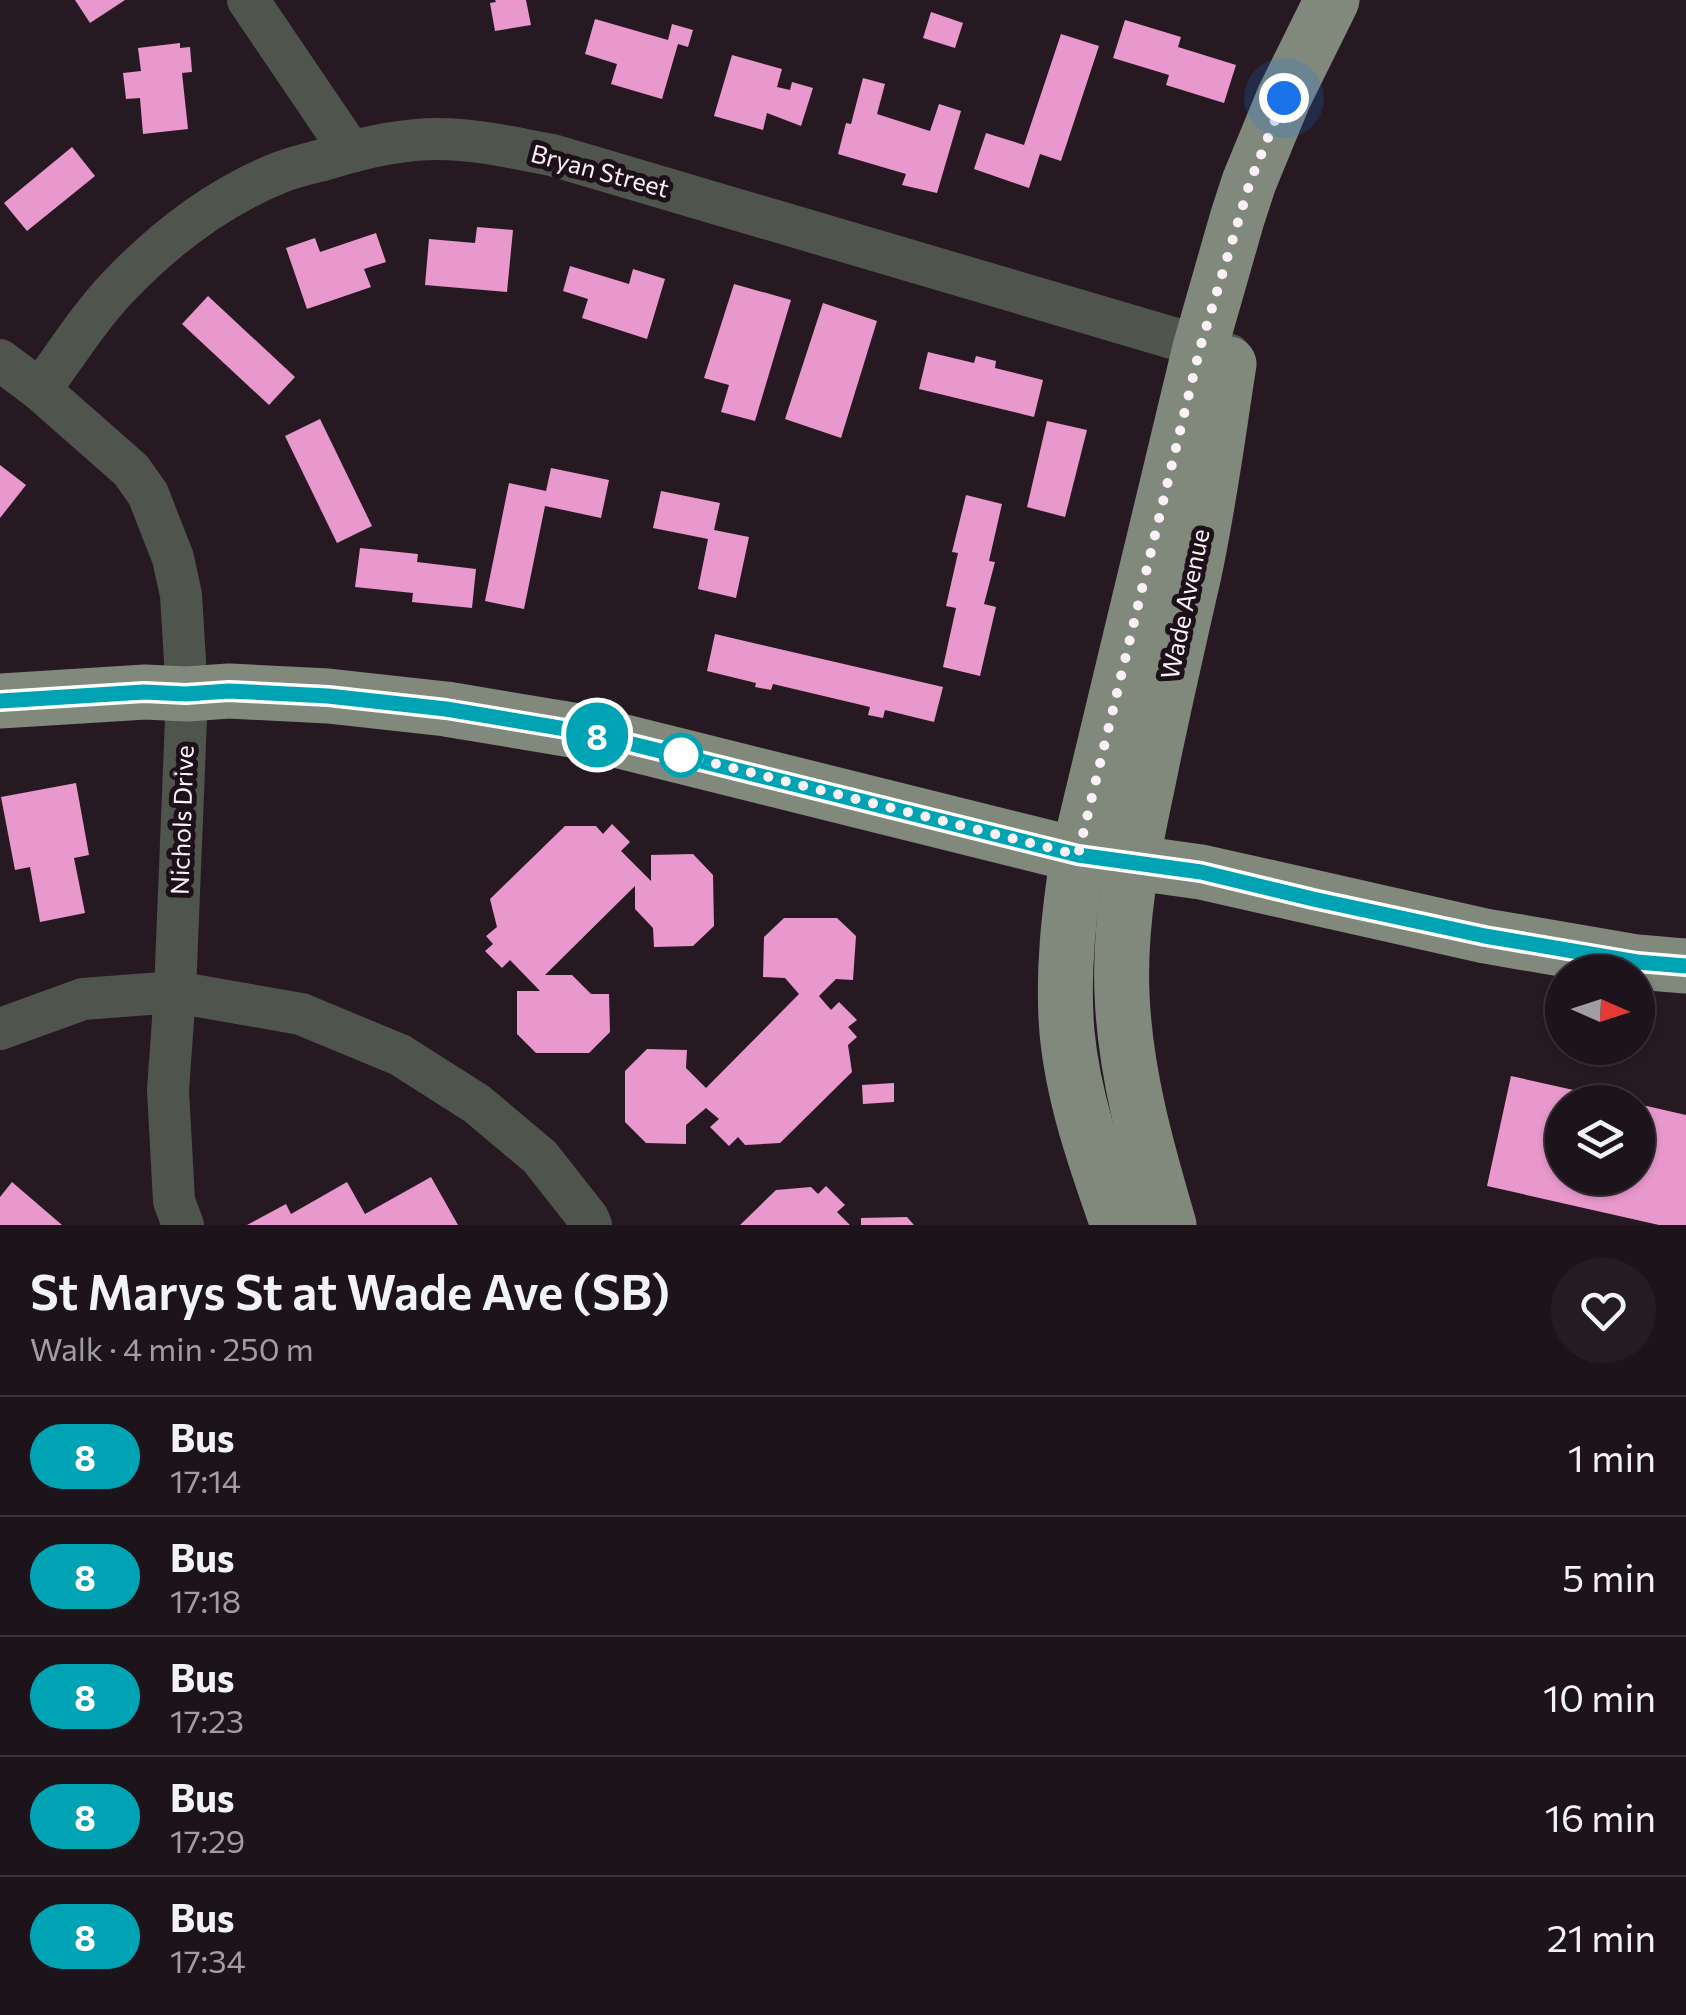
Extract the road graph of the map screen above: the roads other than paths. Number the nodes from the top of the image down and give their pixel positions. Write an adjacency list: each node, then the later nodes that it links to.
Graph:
1 (248, 0): 4 (street)
2 (1332, 0): 5 (main road, Wade Avenue)
3 (1360, 0): 5 (main road, Wade Avenue)
4 (351, 152): 5 (street, Bryan Street); 7 (street, Bryan Street)
5 (1215, 352): 10 (main road, Wade Avenue); 11 (main road, Wade Avenue)
6 (0, 360): 7 (street, Nichols Drive)
7 (40, 390): 8 (street, Nichols Drive)
8 (186, 694): 9 (main road); 10 (main road); 13 (street, Nichols Drive)
9 (0, 702)
10 (1078, 855): 11 (main road); 17 (main road, Wade Avenue)
11 (1131, 862): 12 (main road); 18 (main road, Wade Avenue)
12 (1686, 966)
13 (175, 992): 14 (street); 15 (street, Nichols Drive); 16 (street)
14 (0, 1030)
15 (184, 1225)
16 (591, 1225)
17 (1118, 1225)
18 (1169, 1225)

